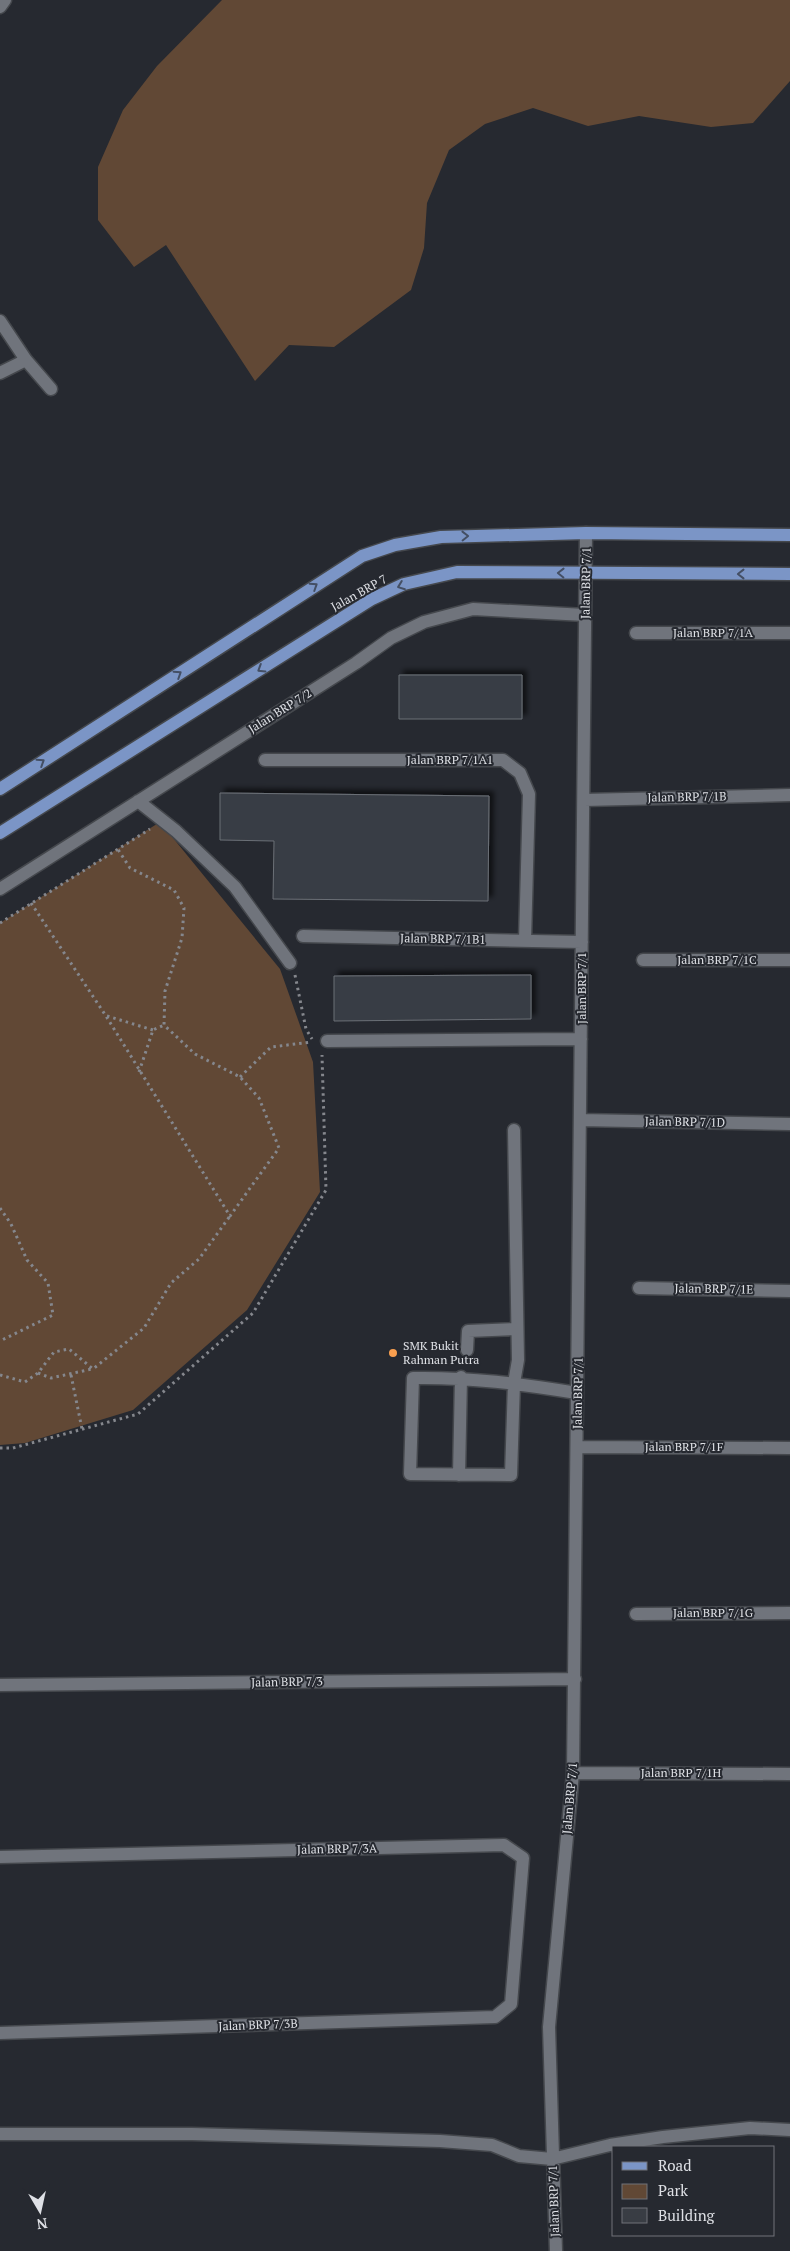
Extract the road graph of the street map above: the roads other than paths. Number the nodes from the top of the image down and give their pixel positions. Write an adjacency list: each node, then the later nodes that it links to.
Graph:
1 (5, 0): 2 (street)
2 (0, 6)
3 (0, 321): 4 (street)
4 (26, 360): 5 (street); 6 (street)
5 (0, 373)
6 (50, 389)
7 (586, 533): 8 (main road); 9 (street, Jalan BRP 7/1); 15 (main road, one-way to 7)
8 (790, 535)
9 (586, 573): 10 (main road, Jalan BRP 7, one-way to 9); 11 (street, Jalan BRP 7/1); 19 (main road, Jalan BRP 7, one-way to 19)
10 (790, 574)
11 (585, 615): 17 (street, Jalan BRP 7/1); 18 (street, Jalan BRP 7/2)
12 (636, 633): 13 (street, Jalan BRP 7/1A)
13 (790, 633)
14 (265, 760): 22 (street, Jalan BRP 7/1A1)
15 (1, 787)
16 (790, 795): 17 (street, Jalan BRP 7/1B)
17 (584, 800): 23 (street, Jalan BRP 7/1)
18 (138, 801): 20 (street, Jalan BRP 7/2); 26 (street)
19 (0, 833)
20 (0, 890)
21 (303, 936): 22 (street, Jalan BRP 7/1B1)
22 (525, 940): 23 (street, Jalan BRP 7/1B1)
23 (582, 942): 27 (street, Jalan BRP 7/1)
24 (643, 960): 25 (street, Jalan BRP 7/1C)
25 (790, 960)
26 (290, 963)
27 (581, 1039): 28 (street); 29 (street, Jalan BRP 7/1)
28 (327, 1041)
29 (580, 1120): 30 (street, Jalan BRP 7/1D); 38 (street, Jalan BRP 7/1)
30 (790, 1124)
31 (514, 1130): 34 (street)
32 (639, 1288): 33 (street, Jalan BRP 7/1E)
33 (790, 1291)
34 (516, 1329): 35 (street); 37 (street)
35 (467, 1350)
36 (461, 1378): 37 (street); 41 (street); 41 (street)
37 (514, 1383): 38 (street); 41 (street)
38 (578, 1393): 39 (street, Jalan BRP 7/1)
39 (577, 1447): 40 (street, Jalan BRP 7/1F); 44 (street, Jalan BRP 7/1)
40 (790, 1448)
41 (460, 1476)
42 (790, 1613): 43 (street, Jalan BRP 7/1G)
43 (636, 1614)
44 (575, 1679): 45 (street, Jalan BRP 7/3); 46 (street, Jalan BRP 7/1)
45 (0, 1685)
46 (573, 1773): 47 (street, Jalan BRP 7/1H); 53 (street, Jalan BRP 7/1)
47 (790, 1774)
48 (0, 1857): 49 (street, Jalan BRP 7/3A)
49 (511, 2004): 50 (street, Jalan BRP 7/3B)
50 (0, 2033)
51 (790, 2130): 53 (street)
52 (0, 2134): 53 (street)
53 (552, 2159): 54 (street, Jalan BRP 7/1)
54 (556, 2251)

